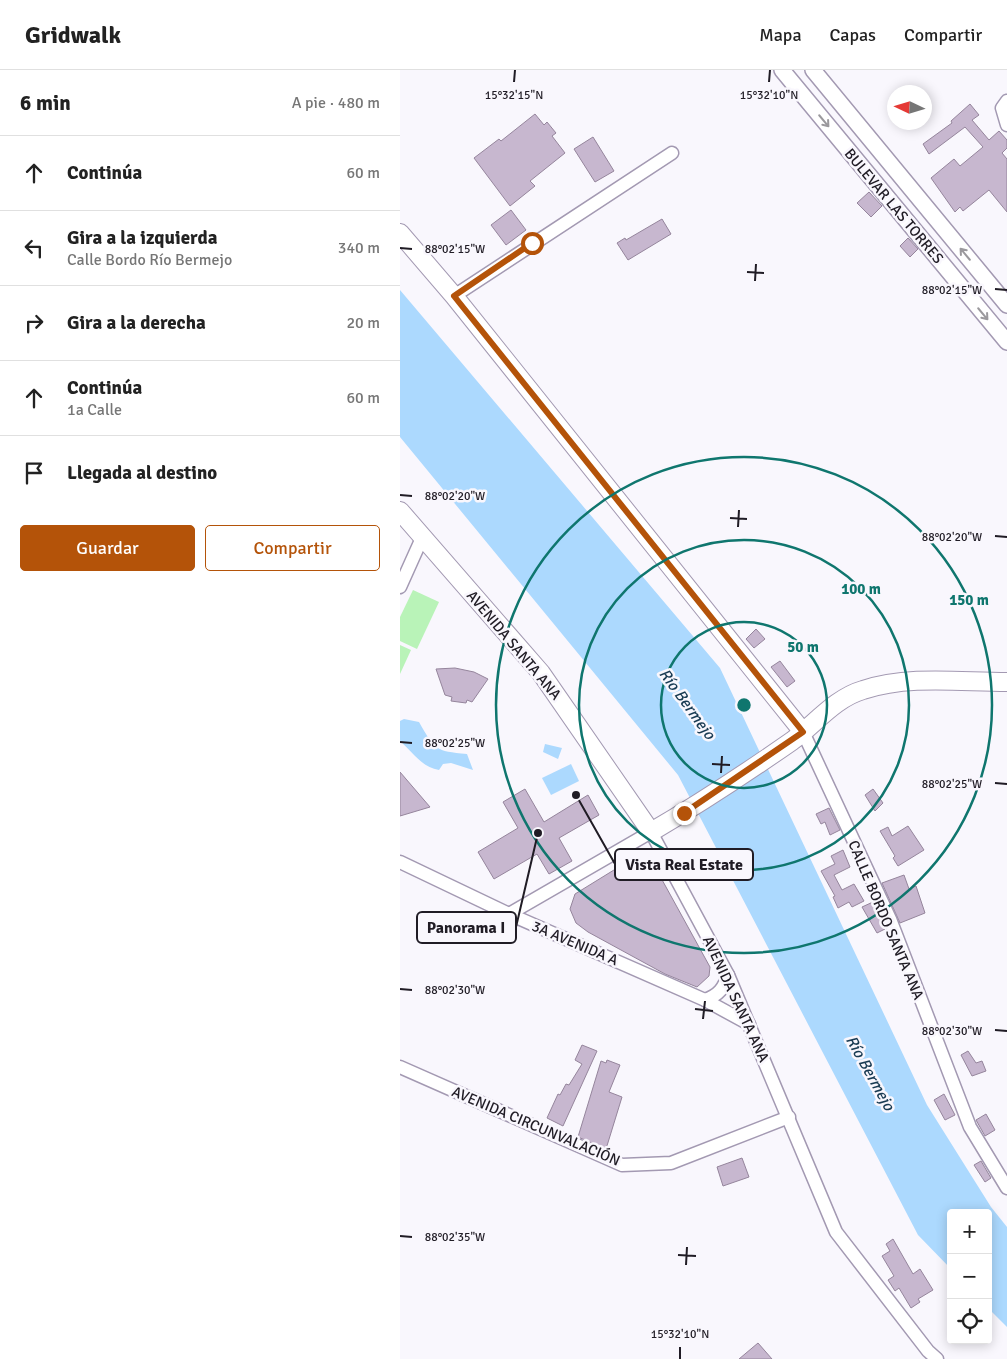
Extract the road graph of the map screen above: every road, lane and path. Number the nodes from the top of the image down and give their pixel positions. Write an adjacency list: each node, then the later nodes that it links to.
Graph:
1 (782, 70): 9 (street, BULEVAR LAS TORRES, one-way to 9)
2 (813, 70): 8 (street, BULEVAR LAS TORRES, one-way to 2)
3 (1004, 106): 4 (street)
4 (1007, 125)
5 (672, 153): 7 (street)
6 (400, 233): 7 (main road)
7 (454, 296): 14 (main road)
8 (1007, 305)
9 (1007, 342)
10 (400, 511): 11 (main road, AVENIDA SANTA ANA)
11 (422, 538): 12 (street); 15 (main road, AVENIDA SANTA ANA)
12 (400, 587)
13 (1007, 682): 14 (main road)
14 (803, 732): 15 (main road); 23 (street, CALLE BORDO SANTA ANA)
15 (651, 832): 17 (street); 18 (street, AVENIDA SANTA ANA)
16 (400, 862): 17 (street, 3A AVENIDA A)
17 (509, 914): 19 (street, 3A AVENIDA A)
18 (728, 974): 19 (street); 20 (street, AVENIDA SANTA ANA)
19 (705, 1000): 20 (street, 3A AVENIDA A)
20 (749, 1024): 22 (street, AVENIDA SANTA ANA)
21 (400, 1067): 22 (street, AVENIDA CIRCUNVALACIÓN)
22 (789, 1117): 24 (street, AVENIDA SANTA ANA)
23 (1007, 1188)
24 (929, 1356)

